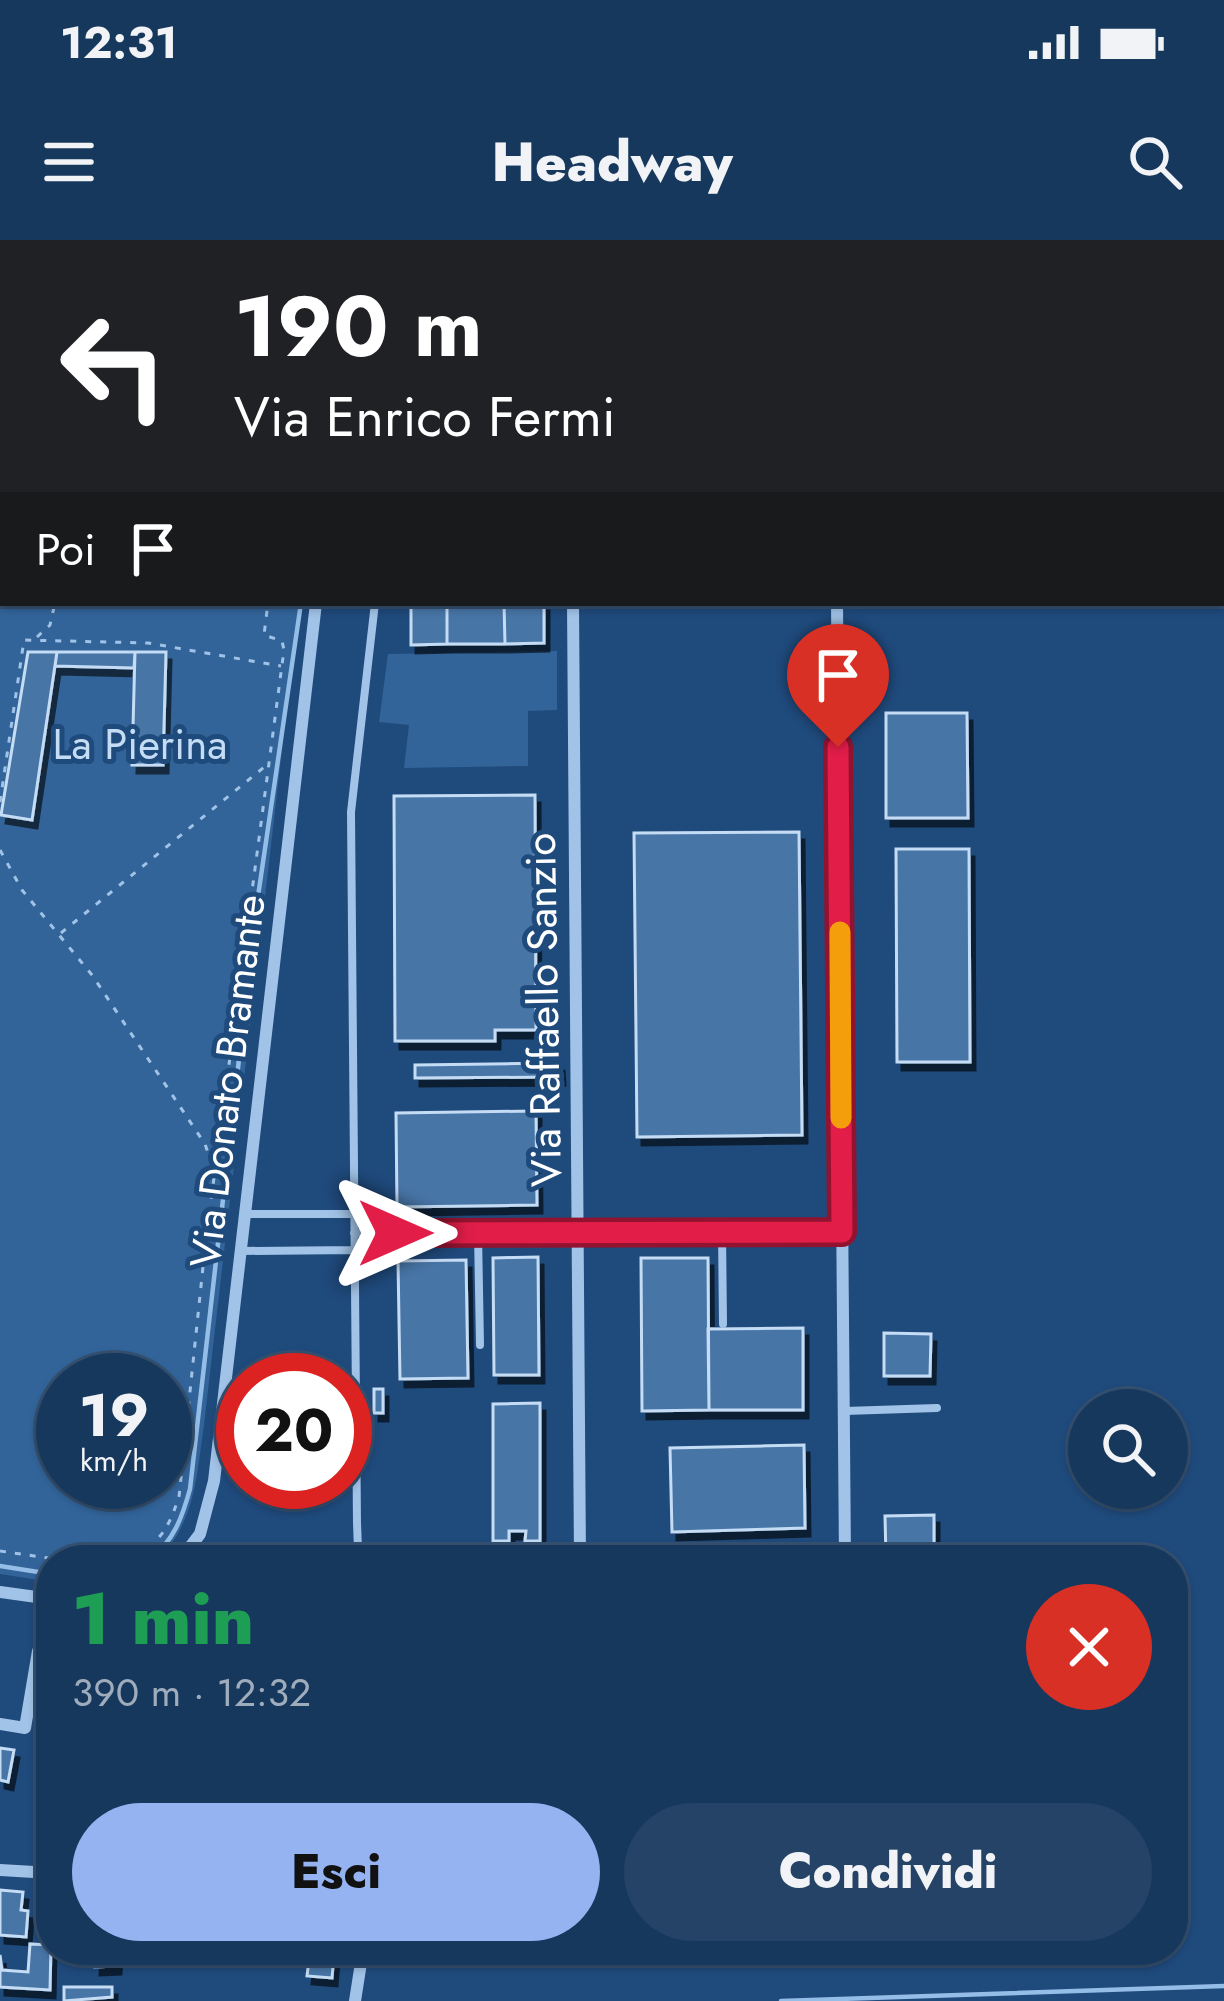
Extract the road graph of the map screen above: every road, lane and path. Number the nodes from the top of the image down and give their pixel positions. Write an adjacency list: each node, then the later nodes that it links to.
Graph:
1 (54, 606): 7 (path)
2 (268, 606): 8 (path)
3 (316, 606): 14 (street, Via Donato Bramante)
4 (375, 606): 15 (lane)
5 (573, 606): 19 (street, Via Raffaello Sanzio)
6 (837, 606): 17 (street)
7 (34, 640): 8 (path); 10 (path)
8 (282, 666): 9 (path)
9 (269, 763): 12 (path); 13 (path)
10 (0, 802)
11 (0, 850): 12 (path)
12 (59, 934): 13 (path)
13 (214, 1173): 27 (path)
14 (244, 1214): 15 (lane); 22 (street, Via Donato Bramante)
15 (354, 1214): 20 (lane)
16 (722, 1232): 17 (lane); 19 (lane); 23 (lane)
17 (842, 1232): 26 (street)
18 (478, 1233): 19 (lane); 20 (lane); 24 (lane)
19 (578, 1233): 30 (street, Via Raffaello Sanzio)
20 (354, 1234): 21 (lane)
21 (354, 1250): 22 (lane); 29 (lane)
22 (240, 1251): 28 (street, Via Donato Bramante)
23 (723, 1324)
24 (480, 1345)
25 (937, 1408): 26 (lane)
26 (843, 1411): 31 (street)
27 (150, 1545)
28 (192, 1545)
29 (358, 1545)
30 (580, 1545)
31 (844, 1545)
32 (0, 1551): 33 (path)
33 (36, 1556)
34 (0, 1592): 35 (street)
35 (36, 1597)
36 (36, 1663): 37 (street)
37 (0, 1724)
38 (0, 1870): 39 (street)
39 (36, 1872)
40 (361, 1965): 41 (street)
41 (356, 2000)

